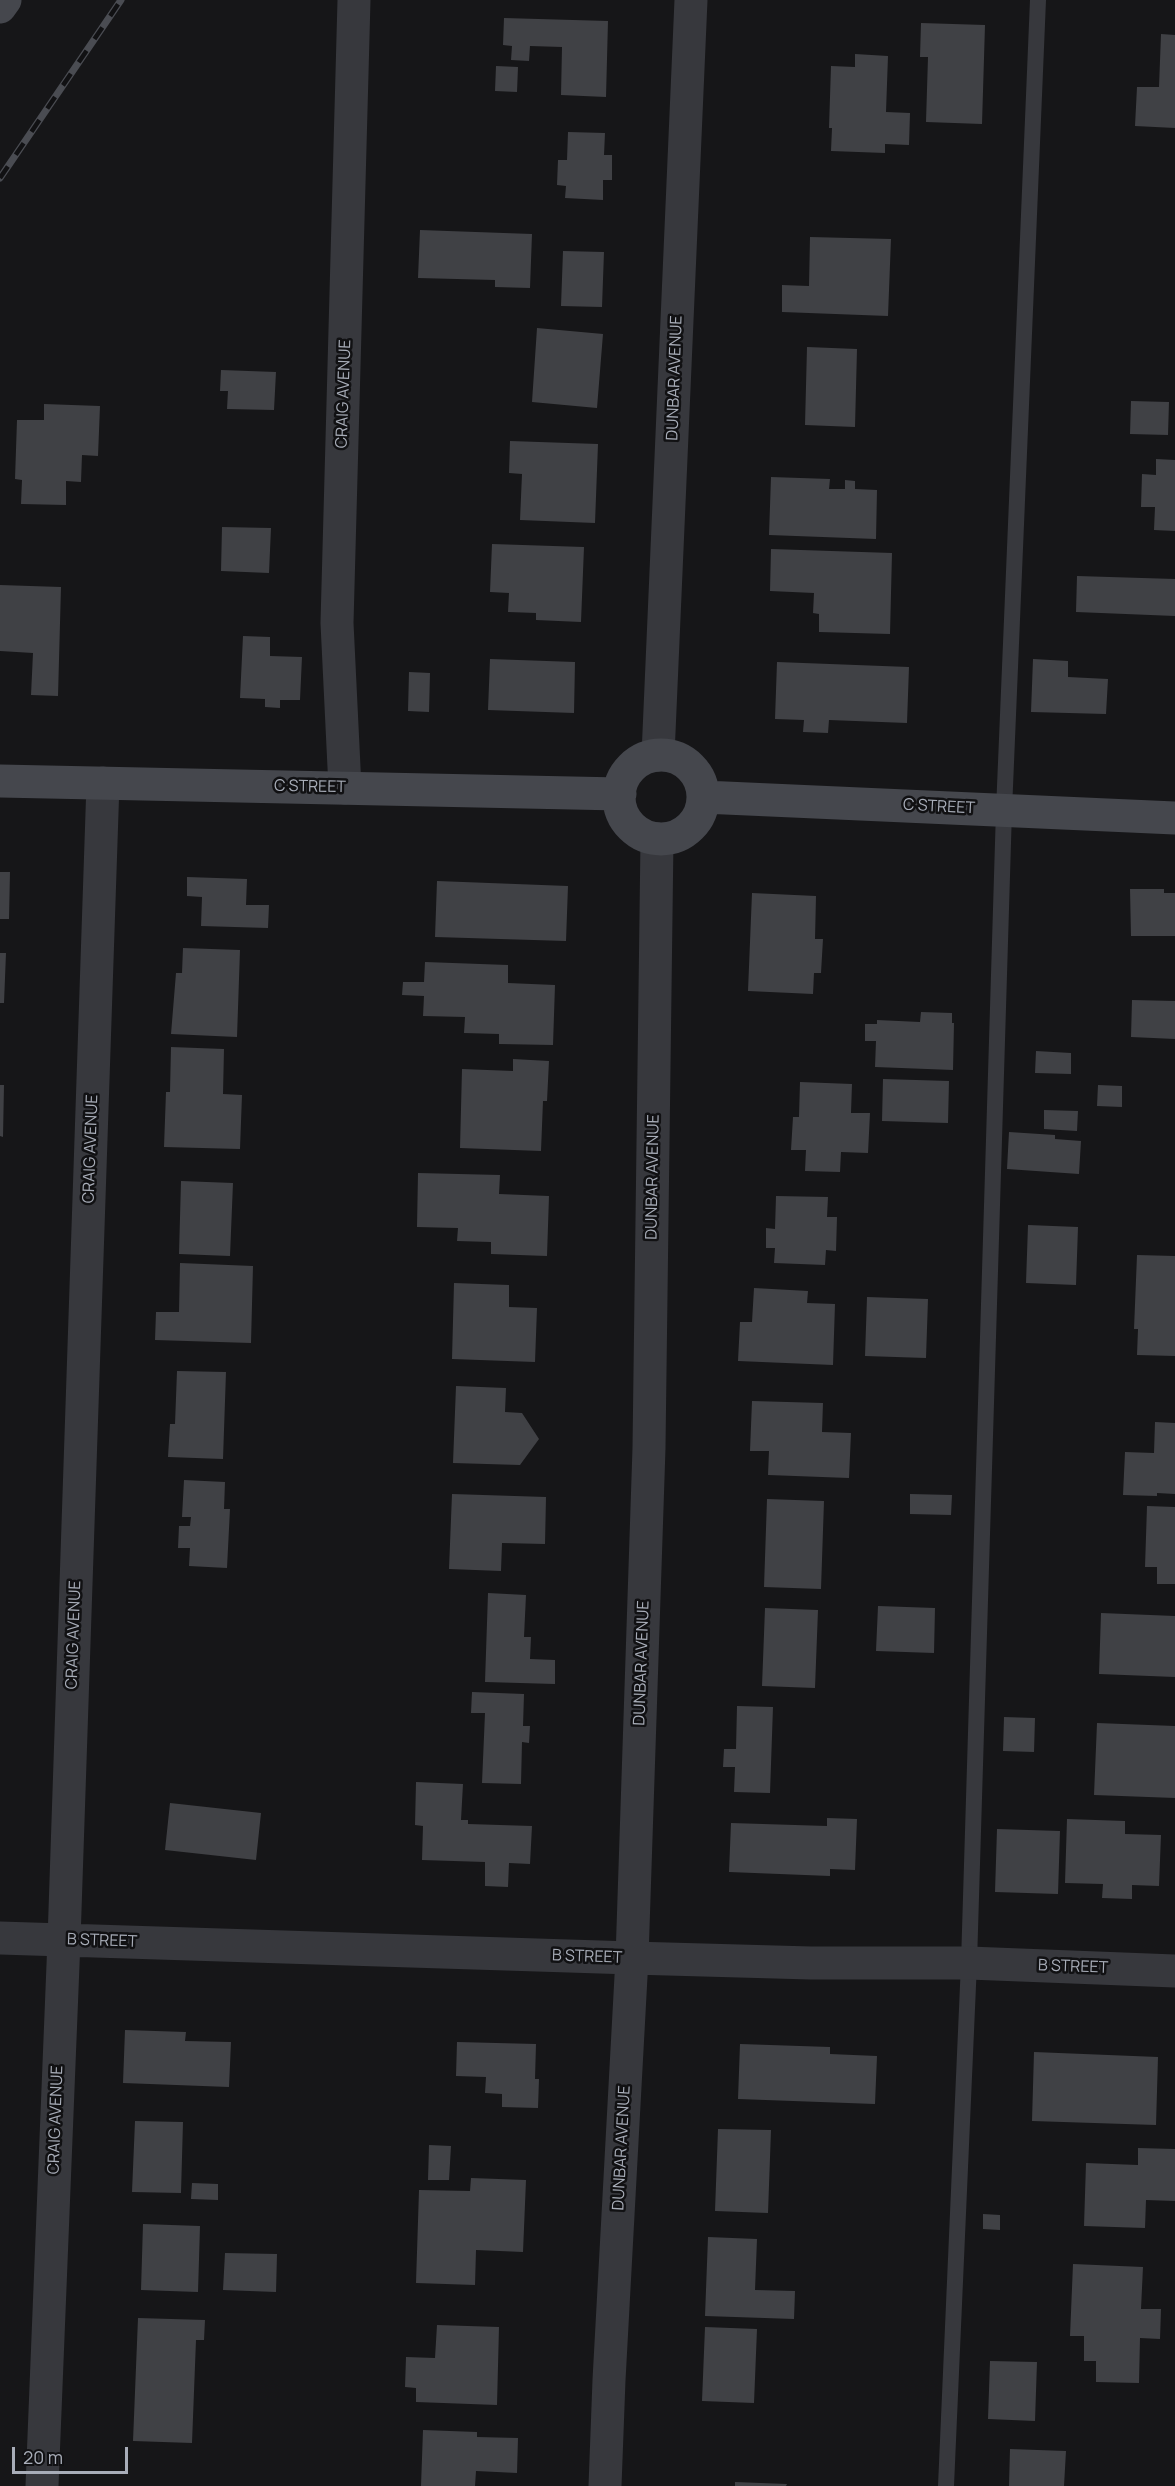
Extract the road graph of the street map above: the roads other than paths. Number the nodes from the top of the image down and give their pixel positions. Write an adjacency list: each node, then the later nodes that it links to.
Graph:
1 (5, 0): 5 (street)
2 (354, 0): 9 (street, CRAIG AVENUE)
3 (691, 0): 6 (street, DUNBAR AVENUE)
4 (1038, 0): 12 (lane)
5 (0, 7)
6 (658, 755): 10 (street); 11 (street)
7 (0, 781): 8 (street, C STREET)
8 (103, 783): 9 (street, C STREET); 16 (street, CRAIG AVENUE)
9 (345, 788): 10 (street, C STREET)
10 (620, 794): 14 (street)
11 (703, 797): 12 (street, C STREET); 14 (street)
12 (1004, 810): 13 (street, C STREET); 18 (lane)
13 (1175, 818)
14 (657, 839): 17 (street, DUNBAR AVENUE)
15 (0, 1938): 16 (street, B STREET)
16 (64, 1940): 17 (street, B STREET); 20 (street, CRAIG AVENUE)
17 (632, 1958): 18 (street, B STREET); 21 (street, DUNBAR AVENUE)
18 (969, 1963): 19 (street, B STREET); 22 (lane)
19 (1175, 1971)
20 (42, 2486)
21 (605, 2486)
22 (946, 2486)

